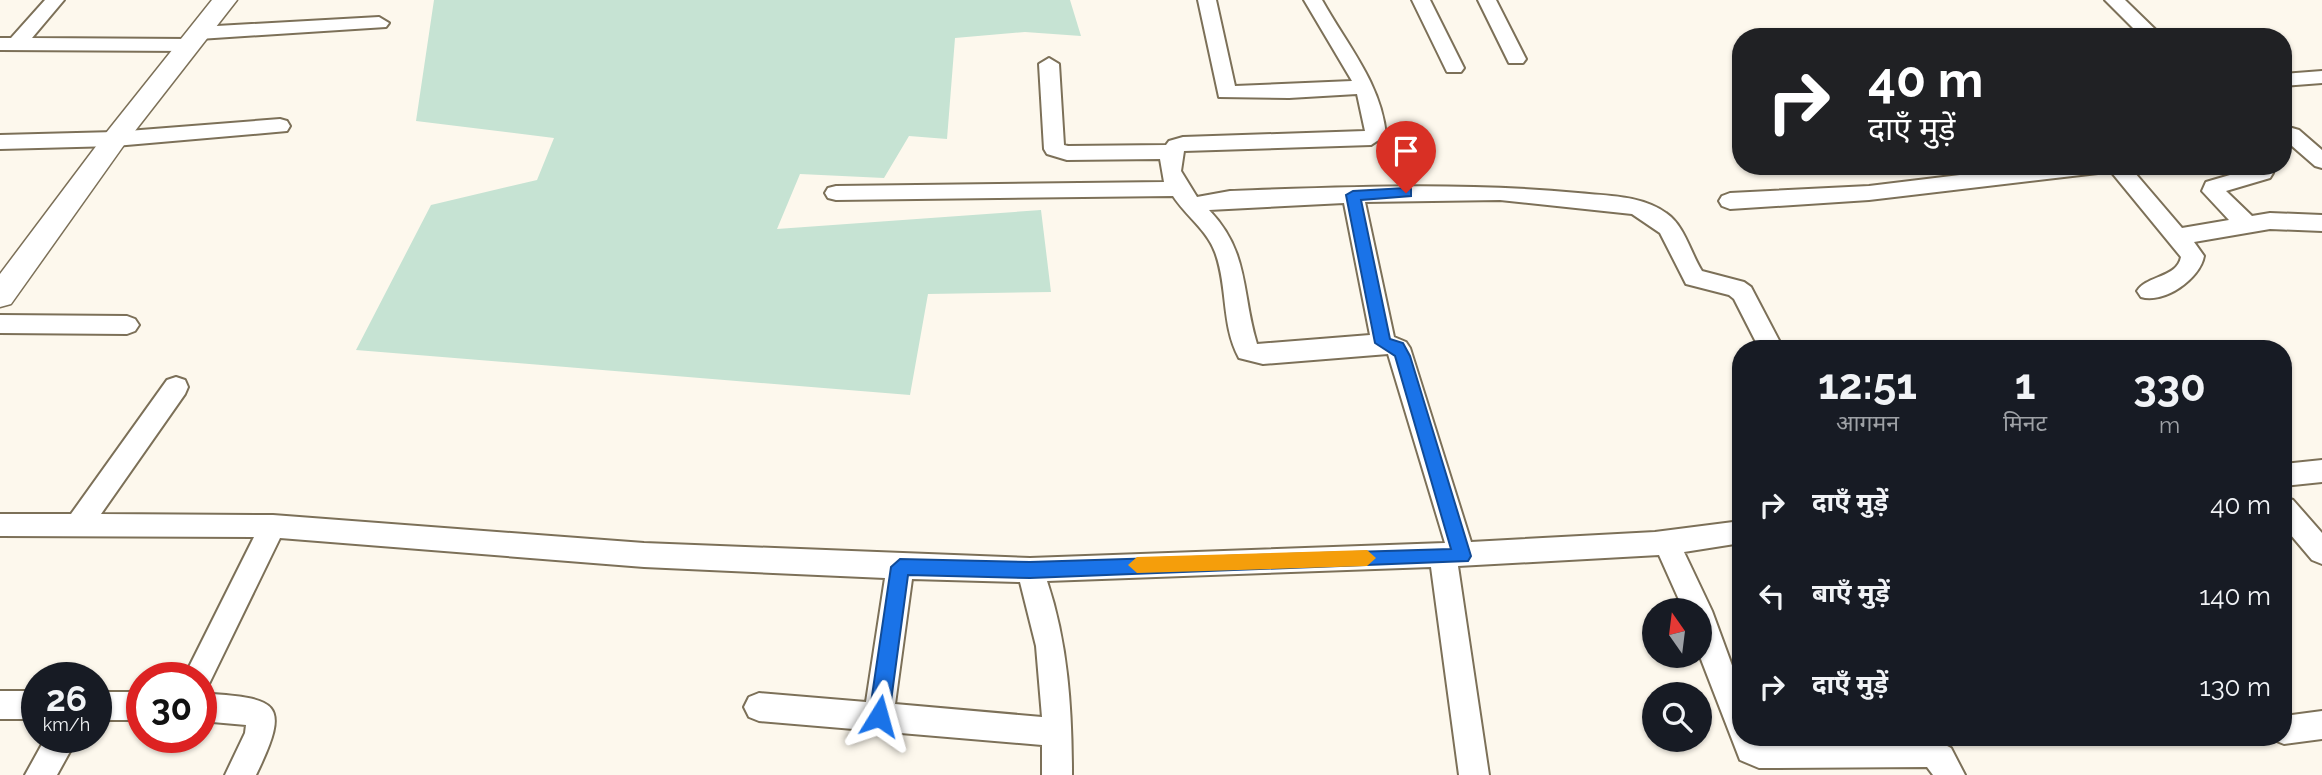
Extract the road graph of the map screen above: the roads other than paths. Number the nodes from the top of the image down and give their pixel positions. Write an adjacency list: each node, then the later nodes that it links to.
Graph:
1 (55, 0): 11 (street)
2 (225, 0): 10 (street)
3 (1207, 0): 17 (street)
4 (1313, 0): 17 (street)
5 (1421, 0): 14 (street)
6 (1487, 0): 12 (street)
7 (2114, 0): 9 (street)
8 (379, 23): 10 (street)
9 (2144, 28)
10 (194, 39): 11 (street); 22 (street)
11 (7, 45)
12 (1516, 59)
13 (1049, 64): 24 (street)
14 (1454, 68)
15 (2322, 77): 16 (street)
16 (2292, 79)
17 (1363, 87): 24 (street)
18 (280, 126): 22 (street)
19 (2322, 134): 20 (street)
20 (2292, 135)
21 (2292, 138): 25 (street)
22 (115, 139): 23 (street); 37 (street)
23 (0, 142)
24 (1172, 152): 31 (street)
25 (2322, 161)
26 (2022, 175): 32 (street)
27 (2125, 175): 35 (street)
28 (2255, 175): 34 (street)
29 (836, 193): 31 (street)
30 (1353, 195): 31 (street); 40 (street); 41 (street)
31 (1184, 197): 41 (street)
32 (1730, 201)
33 (2322, 223): 34 (street)
34 (2247, 225): 35 (street)
35 (2178, 237): 36 (street)
36 (2149, 291)
37 (0, 296)
38 (0, 324): 39 (street)
39 (127, 325)
40 (1767, 340)
41 (1383, 343): 52 (street)
42 (177, 387): 48 (street)
43 (2322, 471): 44 (street)
44 (2292, 474)
45 (2292, 518): 51 (street)
46 (0, 525): 48 (street)
47 (273, 526): 48 (street); 53 (street); 57 (street)
48 (77, 527)
49 (1732, 533): 50 (street)
50 (1666, 542): 52 (street); 55 (street)
51 (2322, 552)
52 (1452, 557): 54 (street); 72 (street)
53 (900, 567): 54 (street); 63 (street)
54 (1030, 570): 66 (street)
55 (1691, 598)
56 (1712, 651): 60 (street)
57 (205, 662)
58 (0, 705): 59 (street)
59 (21, 705)
60 (1732, 705)
61 (759, 708): 63 (street)
62 (217, 709): 70 (street)
63 (879, 716): 66 (street)
64 (2322, 725): 65 (street)
65 (2292, 729)
66 (1057, 732): 71 (street)
67 (1749, 746): 73 (street)
68 (53, 753): 69 (street)
69 (40, 775)
70 (240, 775)
71 (1056, 775)
72 (1474, 775)
73 (1950, 775)

